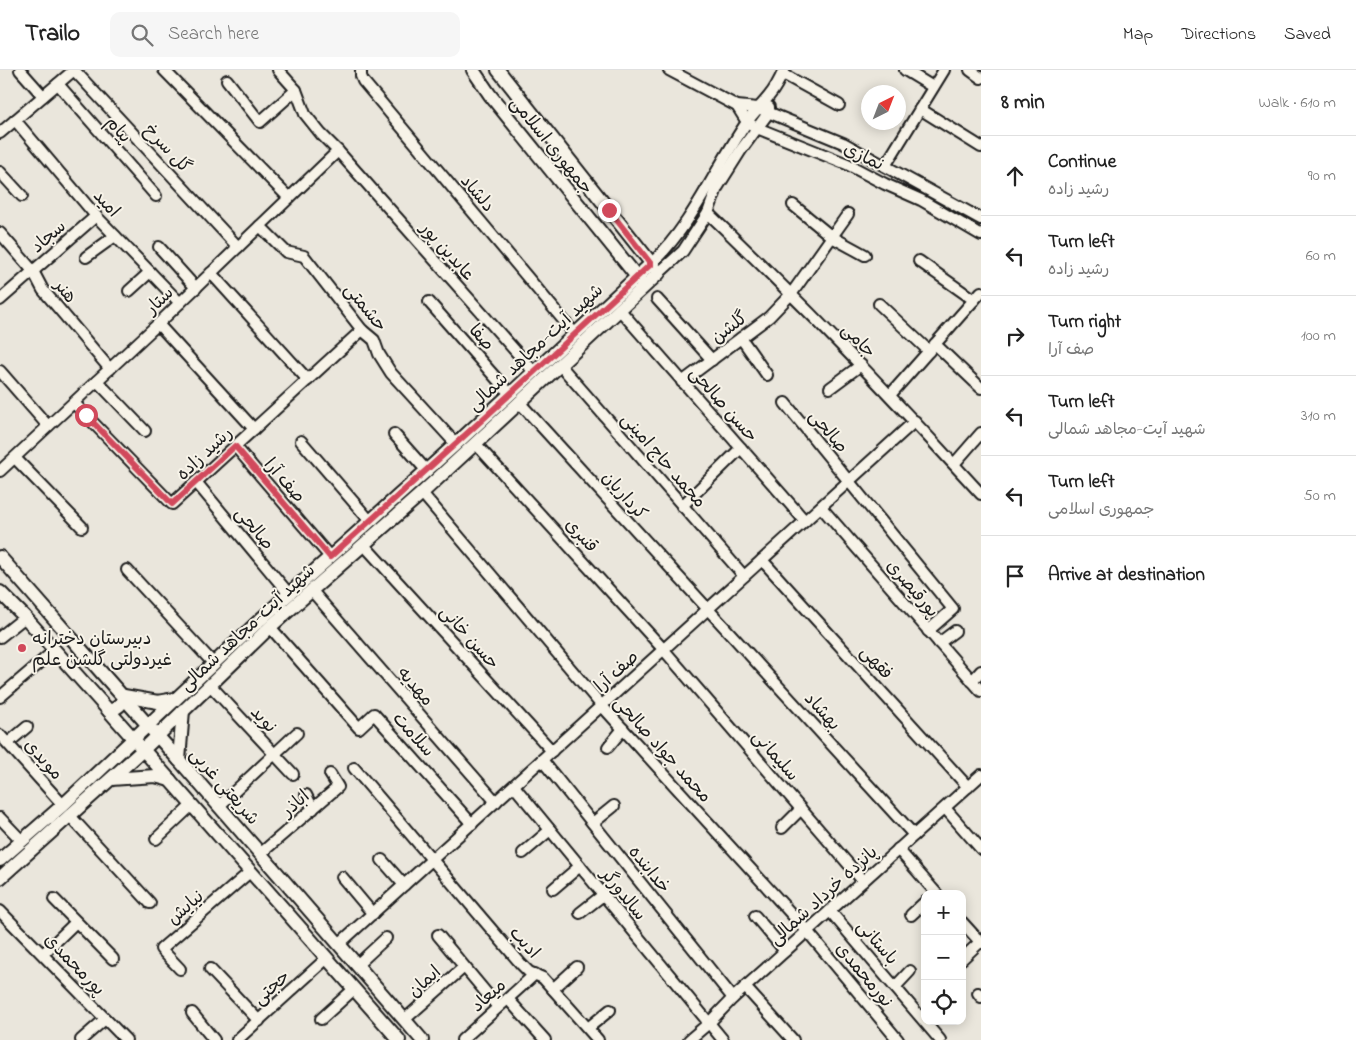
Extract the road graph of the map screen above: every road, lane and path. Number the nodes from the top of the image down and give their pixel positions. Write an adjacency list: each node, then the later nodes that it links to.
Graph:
1 (20, 70): 18 (street)
2 (74, 70): 15 (street); 49 (street, گل سرخ)
3 (164, 70): 37 (street)
4 (278, 70): 17 (street)
5 (361, 70): 70 (street, دلشاد)
6 (473, 70): 25 (main road, جمهوری اسلامی)
7 (498, 70): 19 (main road, جمهوری اسلامی)
8 (669, 70): 22 (street, نمازی)
9 (905, 70): 16 (street)
10 (944, 70): 16 (street)
11 (970, 70): 13 (street)
12 (783, 72): 20 (street); 21 (street)
13 (981, 78)
14 (227, 80): 17 (street)
15 (58, 84): 18 (street); 36 (street, پیام)
16 (934, 87): 24 (street)
17 (296, 90): 32 (street, عابدین پور)
18 (43, 96): 27 (street)
19 (519, 96): 25 (main road); 53 (main road, جمهوری اسلامی)
20 (770, 96): 23 (street, شهید آیت-مجاهد شمالی); 26 (street)
21 (839, 105)
22 (737, 106): 23 (street, نمازی); 28 (street, نمازی)
23 (758, 108): 26 (street, نمازی); 28 (street, شهید آیت-مجاهد شمالی)
24 (920, 109): 31 (street); 33 (street)
25 (502, 110): 57 (main road, جمهوری اسلامی)
26 (769, 112): 29 (street, شهید آیت-مجاهد شمالی); 33 (street, نمازی)
27 (15, 120): 30 (street); 41 (street, امید)
28 (747, 122): 29 (street, نمازی); 53 (street, شهید آیت-مجاهد شمالی)
29 (757, 128): 39 (street, شهید آیت-مجاهد شمالی); 44 (street, نمازی)
30 (2, 129)
31 (981, 147)
32 (338, 151): 37 (street, ستار); 78 (street, عابدین پور)
33 (885, 166): 42 (street, نمازی)
34 (0, 172): 35 (street)
35 (22, 196)
36 (156, 196)
37 (289, 198): 43 (street, ستار)
38 (793, 205): 47 (street)
39 (708, 213): 53 (street, شهید آیت-مجاهد شمالی); 60 (street, جامی)
40 (848, 214): 47 (street, گلشن)
41 (96, 216): 45 (street, امید); 54 (street, سجاد)
42 (981, 219)
43 (260, 226): 49 (street, ستار); 69 (street, حشمتی)
44 (981, 235)
45 (115, 236): 51 (street); 55 (street, امید)
46 (2, 237): 54 (street, هنر)
47 (832, 237): 50 (street); 60 (street, گلشن)
48 (159, 247): 58 (street)
49 (238, 247): 56 (street, ستار)
50 (865, 255)
51 (86, 257)
52 (919, 262): 61 (street)
53 (655, 268): 57 (main road, شهید آیت-مجاهد شمالی)
54 (33, 271): 63 (street, سجاد); 76 (street, هنر)
55 (150, 272): 59 (street); 65 (street, امید)
56 (211, 273): 58 (street, ستار); 81 (street)
57 (640, 282): 67 (main road, شهید آیت-مجاهد شمالی); 70 (main road, شهید آیت-مجاهد شمالی)
58 (196, 288): 65 (street, ستار)
59 (129, 291)
60 (792, 293): 71 (street, گلشن); 75 (street, جامی)
61 (978, 296): 72 (street)
62 (657, 299): 73 (street)
63 (0, 300)
64 (429, 302): 86 (street, صفا)
65 (180, 303): 68 (street, ستار)
66 (879, 304): 72 (street)
67 (619, 309): 74 (main road, شهید آیت-مجاهد شمالی); 82 (street, حسن صالحی)
68 (158, 324): 76 (street, ستار); 91 (street)
69 (362, 330): 81 (street, رشید زاده); 97 (street, حشمتی)
70 (575, 334): 78 (main road, شهید آیت-مجاهد شمالی)
71 (740, 338): 73 (street, گلشن); 79 (street)
72 (932, 348): 84 (street); 85 (street)
73 (712, 360): 82 (street, گلشن)
74 (560, 365): 86 (main road, شهید آیت-مجاهد شمالی); 108 (street, محمد حاج امینی)
75 (861, 365): 83 (street); 85 (street, جامی)
76 (110, 369): 80 (street, ستار)
77 (0, 371): 90 (street)
78 (534, 372): 86 (main road, شهید آیت-مجاهد شمالی)
79 (767, 375)
80 (97, 380): 87 (street, ستار); 92 (street)
81 (308, 380): 91 (street, رشید زاده)
82 (682, 382): 99 (street, حسن صالحی)
83 (830, 388)
84 (981, 388)
85 (890, 395): 89 (street, جامی)
86 (514, 398): 96 (main road, شهید آیت-مجاهد شمالی); 97 (main road, شهید آیت-مجاهد شمالی); 122 (street, کرداریان)
87 (74, 402): 90 (street, ستار); 105 (street, رشید زاده)
88 (784, 403): 104 (street, صالحی)
89 (915, 421): 101 (street, جامی); 104 (street, صف آرا)
90 (48, 426): 100 (street, ستار)
91 (254, 429): 98 (street, رشید زاده)
92 (145, 430)
93 (981, 433): 101 (street)
94 (394, 434): 102 (street)
95 (301, 441): 110 (street)
96 (475, 443): 106 (main road, شهید آیت-مجاهد شمالی); 130 (street, قنبری)
97 (456, 444): 102 (main road, شهید آیت-مجاهد شمالی)
98 (235, 446): 105 (street, رشید زاده); 115 (street, صف آرا)
99 (741, 448): 108 (street); 111 (street, حسن صالحی)
100 (15, 458): 103 (street, ستار); 112 (street)
101 (954, 464): 107 (street, جامی)
102 (426, 470): 110 (main road, شهید آیت-مجاهد شمالی)
103 (0, 471)
104 (849, 481): 109 (street, صف آرا); 125 (street, صالحی)
105 (196, 482): 121 (street, صالحی)
106 (422, 494): 113 (main road, شهید آیت-مجاهد شمالی); 140 (street, محمد جواد صالحی)
107 (981, 494)
108 (682, 506): 118 (street, محمد حاج امینی)
109 (820, 507): 111 (street, صف آرا); 125 (street, پورقیصری)
110 (370, 521): 115 (main road, شهید آیت-مجاهد شمالی)
111 (805, 521): 116 (street, صف آرا)
112 (82, 527)
113 (364, 545): 119 (main road, شهید آیت-مجاهد شمالی); 152 (street, حسن خانی)
114 (0, 557): 137 (main road, شریعتی غربی)
115 (330, 557): 121 (main road, شهید آیت-مجاهد شمالی)
116 (762, 560): 118 (street, صف آرا); 163 (street, فقهی)
117 (127, 570): 131 (street)
118 (744, 576): 122 (street, صف آرا)
119 (312, 591): 124 (main road, شهید آیت-مجاهد شمالی); 165 (street, مهدیه)
120 (0, 592): 123 (main road, شریعتی غربی)
121 (289, 594): 131 (main road, شهید آیت-مجاهد شمالی)
122 (708, 609): 130 (street, صف آرا); 178 (street, بهشاد)
123 (25, 617): 127 (street); 129 (main road, شریعتی غربی)
124 (270, 627): 134 (main road, شهید آیت-مجاهد شمالی); 175 (street, سلامت)
125 (928, 631): 128 (street, پورقیصری)
126 (955, 631): 128 (street)
127 (0, 637)
128 (939, 643): 133 (street, پورقیصری)
129 (55, 650): 138 (street); 141 (main road, شریعتی غربی)
130 (664, 650): 140 (street, صف آرا); 171 (street, سلیمانی)
131 (214, 664): 136 (main road, شهید آیت-مجاهد شمالی)
132 (981, 671): 133 (street)
133 (972, 681): 135 (street, پورقیصری)
134 (210, 686): 136 (main road, شهید آیت-مجاهد شمالی); 153 (street, نوید)
135 (981, 691)
136 (192, 693): 139 (main road, شهید آیت-مجاهد شمالی)
137 (124, 696): 139 (main road); 141 (main road); 142 (main road, شریعتی غربی)
138 (0, 697)
139 (180, 705): 142 (main road, شهید آیت-مجاهد شمالی); 147 (main road, شهید آیت-مجاهد شمالی); 154 (main road)
140 (602, 706): 144 (street, محمد جواد صالحی); 152 (street, صف آرا)
141 (109, 711): 148 (main road, شریعتی غربی)
142 (147, 725): 147 (main road, شریعتی غربی); 148 (main road, شهید آیت-مجاهد شمالی)
143 (27, 727): 149 (street)
144 (623, 729): 150 (street); 208 (street, محمد جواد صالحی)
145 (296, 733): 153 (street)
146 (0, 735): 149 (street, مویدی)
147 (158, 736): 151 (main road, شهید آیت-مجاهد شمالی); 154 (main road, شریعتی غربی)
148 (134, 739): 151 (main road, شریعتی غربی); 172 (main road, شهید آیت-مجاهد شمالی)
149 (8, 743): 172 (street, مویدی)
150 (608, 747)
151 (143, 750): 160 (main road, شهید آیت-مجاهد شمالی); 161 (main road, شریعتی غربی)
152 (552, 751): 155 (street, صف آرا)
153 (274, 754): 157 (street, نوید); 167 (street)
154 (179, 760): 167 (main road, شریعتی غربی)
155 (542, 760): 162 (street, صف آرا); 174 (street, خدابنده)
156 (354, 768): 187 (street, ادیب)
157 (293, 774)
158 (330, 774): 170 (street, اباذر)
159 (981, 775): 163 (street, پانزده خرداد شمالی)
160 (111, 779): 161 (main road); 172 (main road, شهید آیت-مجاهد شمالی)
161 (170, 780): 166 (main road, شریعتی غربی)
162 (514, 786): 165 (street, صف آرا); 177 (street, سالدورگر)
163 (968, 787): 169 (street, پانزده خرداد شمالی)
164 (306, 795): 170 (street)
165 (496, 802): 175 (street, صف آرا)
166 (192, 805): 179 (street); 189 (main road, شریعتی غربی)
167 (219, 806): 184 (main road, شریعتی غربی)
168 (614, 806): 174 (street)
169 (945, 808): 178 (street, پانزده خرداد شمالی); 182 (street)
170 (313, 809): 184 (street, اباذر)
171 (801, 810): 176 (street); 192 (street, سلیمانی)
172 (66, 811): 180 (main road); 191 (main road); 198 (street, مویدی)
173 (0, 818): 180 (street)
174 (593, 823): 229 (street, خدابنده)
175 (472, 824): 187 (street, صف آرا)
176 (782, 828)
177 (550, 830): 183 (street); 188 (street, سالدورگر)
178 (914, 835): 181 (street, پانزده خرداد شمالی)
179 (156, 839)
180 (22, 841): 185 (main road)
181 (898, 849): 192 (street, پانزده خرداد شمالی); 195 (street)
182 (981, 850)
183 (523, 853)
184 (260, 854): 212 (main road, شریعتی غربی)
185 (0, 860)
186 (382, 860): 193 (street)
187 (433, 860): 193 (street, صف آرا); 224 (street, ادیب)
188 (580, 866): 194 (street); 196 (street, سالدورگر)
189 (250, 872): 216 (main road, شریعتی غربی); 221 (street, نیایش)
190 (342, 877): 203 (street)
191 (0, 878)
192 (863, 881): 201 (street, پانزده خرداد شمالی)
193 (404, 885): 203 (street, صف آرا)
194 (553, 889)
195 (933, 890)
196 (604, 895): 202 (street); 238 (street, سالدورگر)
197 (54, 899): 206 (street)
198 (150, 903)
199 (921, 906): 204 (street)
200 (0, 911): 214 (street, پورمحمدی)
201 (830, 911): 208 (street, پانزده خرداد شمالی); 226 (street, باستانی)
202 (580, 913)
203 (373, 914): 212 (street, صف آرا)
204 (911, 915)
205 (755, 916): 213 (street)
206 (76, 922): 214 (street); 217 (street)
207 (966, 926): 211 (street)
208 (807, 931): 213 (street, پانزده خرداد شمالی); 252 (street, نورمحمدی)
209 (438, 935): 219 (street)
210 (386, 938): 218 (street)
211 (980, 942): 215 (street)
212 (339, 944): 218 (main road, شریعتی غربی)
213 (785, 951): 225 (street, پانزده خرداد شمالی)
214 (43, 954): 234 (street, پورمحمدی)
215 (966, 955)
216 (327, 958): 227 (main road, شریعتی غربی); 237 (street, حجتی)
217 (113, 959)
218 (357, 965): 236 (main road, شریعتی غربی)
219 (464, 967): 231 (street); 236 (street, ایمان)
220 (577, 967): 228 (street)
221 (180, 969)
222 (210, 969): 237 (street)
223 (910, 971): 226 (street)
224 (535, 974): 228 (street, ادیب); 230 (street, میعاد)
225 (745, 987): 229 (street, پانزده خرداد شمالی); 251 (street)
226 (894, 987): 253 (street, باستانی)
227 (354, 989): 235 (street); 244 (main road, شریعتی غربی)
228 (553, 989): 239 (street, ادیب)
229 (733, 998): 238 (street, پانزده خرداد شمالی)
230 (508, 999): 231 (street, میعاد); 247 (street)
231 (498, 1007): 246 (street, میعاد)
232 (610, 1010): 239 (street)
233 (192, 1012): 242 (street)
234 (105, 1019): 240 (street); 241 (street, پورمحمدی)
235 (321, 1019)
236 (404, 1020): 245 (main road, شریعتی غربی)
237 (259, 1021): 243 (street, حجتی)
238 (709, 1023): 249 (street, پانزده خرداد شمالی); 250 (street, سالدورگر)
239 (588, 1028): 248 (street, ادیب)
240 (80, 1040)
241 (126, 1040)
242 (214, 1040)
243 (238, 1040)
244 (400, 1040)
245 (422, 1040)
246 (462, 1040)
247 (545, 1040)
248 (598, 1040)
249 (689, 1040)
250 (723, 1040)
251 (793, 1040)
252 (898, 1040)
253 (940, 1040)

